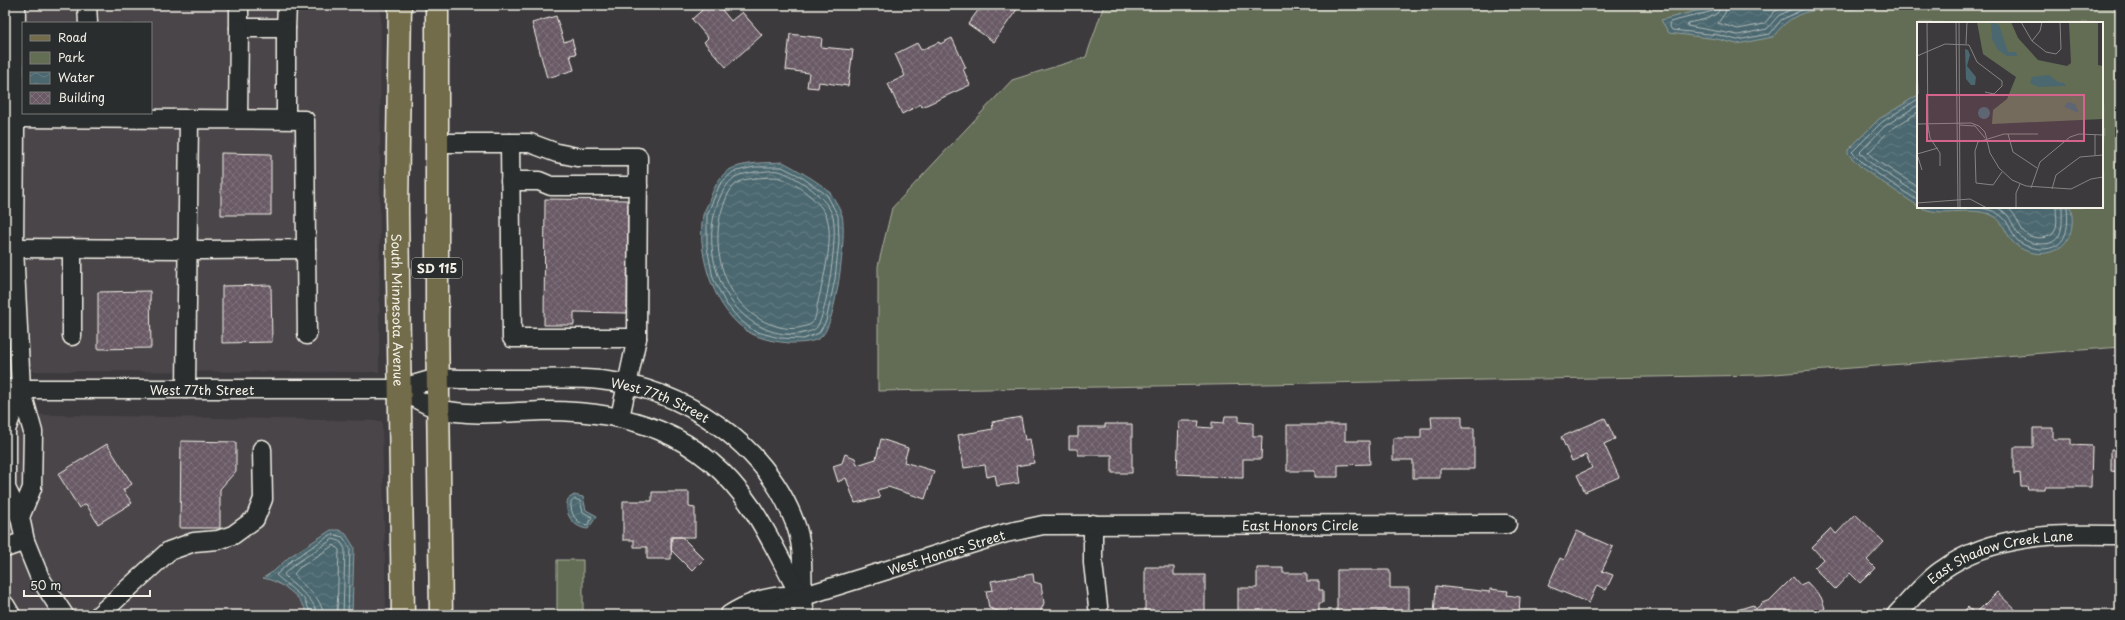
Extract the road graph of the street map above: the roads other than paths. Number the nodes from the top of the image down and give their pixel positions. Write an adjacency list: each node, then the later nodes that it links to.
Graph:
1 (16, 5): 11 (street)
2 (87, 5): 7 (street)
3 (239, 5): 8 (street)
4 (287, 5): 9 (street)
5 (400, 5): 30 (main road, South Minnesota Avenue / SD 115)
6 (437, 5): 15 (main road, SD 115)
7 (88, 22)
8 (239, 28): 9 (street); 13 (street)
9 (286, 28): 14 (street)
10 (87, 116): 11 (street); 12 (street)
11 (16, 118): 19 (street)
12 (189, 119): 13 (street); 21 (street)
13 (238, 119): 14 (street)
14 (286, 119): 22 (street)
15 (437, 135): 16 (street); 26 (main road, SD 115)
16 (510, 144): 17 (street); 18 (street)
17 (510, 181): 18 (street); 25 (street)
18 (638, 186): 25 (street)
19 (14, 248): 20 (street); 28 (street)
20 (72, 248): 21 (street); 24 (street)
21 (187, 249): 22 (street); 29 (street)
22 (306, 249): 23 (street)
23 (306, 335)
24 (72, 336)
25 (638, 338): 27 (street)
26 (438, 379): 27 (street, West 77th Street); 30 (street, West 77th Street); 31 (main road, SD 115)
27 (628, 384): 32 (street); 40 (street, West 77th Street)
28 (13, 389): 29 (street, West 77th Street); 34 (street); 34 (street)
29 (186, 389): 30 (street, West 77th Street)
30 (399, 389): 31 (street, West 77th Street); 45 (main road, South Minnesota Avenue / SD 115)
31 (438, 409): 32 (street, West 77th Street); 46 (main road, SD 115)
32 (620, 417): 40 (street, West 77th Street)
33 (262, 449): 44 (street)
34 (12, 518): 38 (street)
35 (1093, 524): 36 (street, East Honors Circle); 40 (street, West Honors Street); 50 (street)
36 (1507, 524)
37 (2120, 535): 51 (street, East Shadow Creek Lane)
38 (25, 541): 39 (street); 43 (street)
39 (5, 548)
40 (801, 596): 47 (street); 48 (street); 49 (street, West 77th Street)
41 (5, 605): 42 (street)
42 (11, 615)
43 (64, 615)
44 (99, 615)
45 (403, 615)
46 (441, 615)
47 (729, 615)
48 (763, 615)
49 (805, 615)
50 (1099, 615)
51 (1896, 615)

